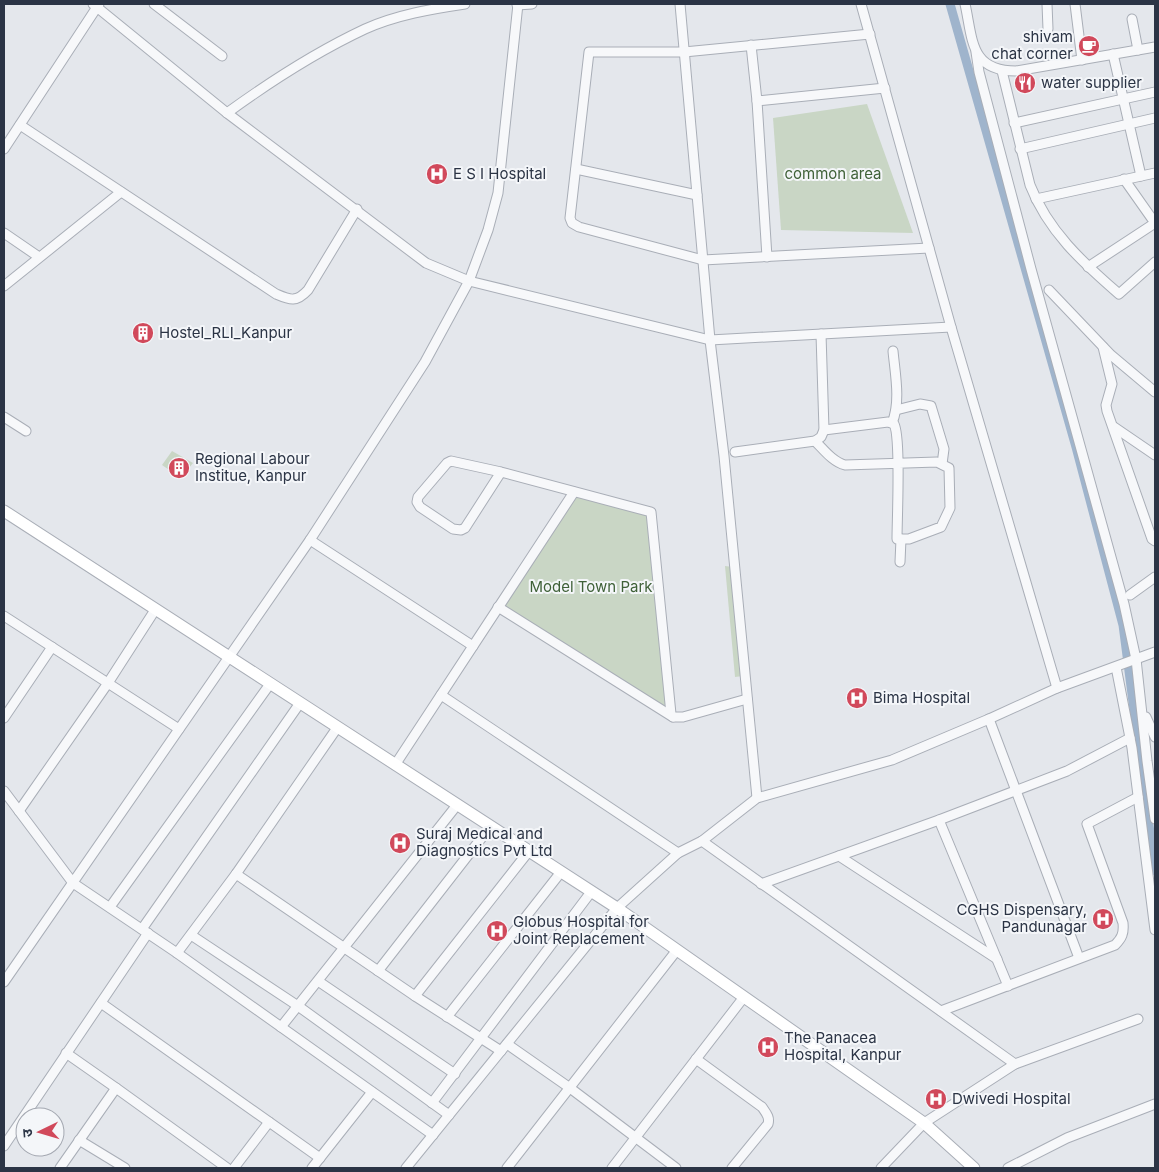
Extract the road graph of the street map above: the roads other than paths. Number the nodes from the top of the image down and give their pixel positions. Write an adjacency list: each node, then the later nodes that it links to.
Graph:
1 (154, 4): 20 (street)
2 (465, 4): 27 (street)
3 (517, 4): 4 (street); 49 (street)
4 (532, 4)
5 (680, 4): 17 (street)
6 (861, 4): 13 (street)
7 (965, 4): 18 (street)
8 (1046, 4): 12 (street)
9 (1075, 4): 21 (street)
10 (96, 5): 27 (street); 31 (street)
11 (1132, 19): 16 (street)
12 (1048, 29)
13 (870, 34): 14 (street); 23 (street)
14 (751, 45): 17 (street); 26 (street)
15 (1155, 48): 16 (street)
16 (1138, 50): 19 (street)
17 (684, 52): 34 (street); 39 (street)
18 (976, 52): 22 (street); 85 (street)
19 (1114, 54): 21 (street); 25 (street)
20 (222, 56)
21 (1082, 60): 22 (street)
22 (1002, 71): 29 (street)
23 (885, 88): 26 (street); 43 (street)
24 (1155, 92): 25 (street)
25 (1124, 99): 29 (street); 30 (street)
26 (757, 101): 44 (street)
27 (227, 113): 41 (street)
28 (1155, 118): 30 (street)
29 (1014, 123): 33 (street)
30 (1130, 124): 33 (street); 36 (street)
31 (20, 125): 32 (street); 38 (street)
32 (4, 149)
33 (1020, 149): 40 (street)
34 (576, 169): 39 (street); 46 (street)
35 (1155, 173): 36 (street)
36 (1141, 176): 37 (street)
37 (1124, 179): 40 (street); 48 (street)
38 (121, 192): 41 (street); 45 (street)
39 (696, 195): 46 (street)
40 (1036, 199): 48 (street)
41 (357, 209): 49 (street)
42 (4, 233): 45 (street)
43 (929, 248): 44 (street); 52 (street)
44 (767, 257): 46 (street)
45 (39, 258): 50 (street)
46 (703, 260): 54 (street)
47 (1155, 262): 48 (street)
48 (1088, 267)
49 (469, 281): 54 (street); 73 (street)
50 (4, 286)
51 (1049, 290): 55 (street)
52 (951, 327): 53 (street); 89 (street)
53 (821, 334): 54 (street); 62 (street)
54 (710, 340): 91 (street)
55 (1103, 347): 57 (street); 61 (street)
56 (893, 351): 58 (street)
57 (1155, 392)
58 (896, 410): 60 (street); 68 (street)
59 (4, 418): 63 (street)
60 (892, 423): 62 (street); 67 (street)
61 (1114, 427): 66 (street); 74 (street)
62 (824, 430): 64 (street)
63 (26, 431)
64 (815, 441): 65 (street); 67 (street)
65 (735, 452)
66 (1155, 455)
67 (897, 463): 68 (street); 72 (street)
68 (942, 464): 72 (street)
69 (501, 472): 69 (street); 70 (street)
70 (574, 492): 78 (street); 94 (street)
71 (4, 511): 79 (street)
72 (901, 539): 75 (street)
73 (310, 540): 81 (street); 84 (street)
74 (1155, 541)
75 (900, 562)
76 (1155, 577): 77 (street)
77 (1130, 595)
78 (498, 608): 81 (street); 94 (street)
79 (156, 610): 84 (street); 87 (street)
80 (4, 616): 82 (street)
81 (473, 646): 90 (street)
82 (52, 647): 87 (street); 95 (street)
83 (1155, 652): 85 (street)
84 (228, 657): 88 (street); 98 (street)
85 (1135, 660): 86 (street); 93 (street)
86 (1116, 667): 89 (street); 100 (street)
87 (108, 683): 98 (street); 107 (street)
88 (270, 684): 92 (street); 120 (street)
89 (1057, 688): 96 (street)
90 (441, 695): 101 (street); 113 (street)
91 (747, 699): 94 (street); 105 (street)
92 (300, 704): 97 (street); 123 (street)
93 (1142, 707): 99 (street); 108 (street)
94 (672, 717)
95 (4, 718)
96 (989, 719): 102 (street); 105 (street)
97 (337, 728): 101 (street); 116 (street)
98 (179, 729): 117 (street)
99 (1155, 737)
100 (1130, 738): 102 (street); 104 (street)
101 (395, 765): 106 (street)
102 (1017, 790): 109 (street); 128 (street)
103 (4, 791): 107 (street)
104 (1138, 797): 122 (street); 128 (street)
105 (757, 798): 111 (street)
106 (457, 805): 110 (street); 125 (street)
107 (19, 811): 117 (street)
108 (1155, 819)
109 (940, 820): 114 (street); 129 (street)
110 (490, 826): 112 (street); 130 (street)
111 (702, 841): 113 (street); 118 (street)
112 (529, 851): 115 (street); 134 (street)
113 (678, 853): 121 (street)
114 (840, 856): 118 (street); 129 (street)
115 (561, 872): 119 (street); 139 (street)
116 (236, 874): 124 (street); 125 (street)
117 (73, 883): 120 (street); 132 (street)
118 (761, 884): 138 (street)
119 (591, 892): 121 (street); 142 (street)
120 (110, 907): 123 (street)
121 (617, 908): 126 (street); 143 (street)
122 (1155, 930)
123 (145, 931): 127 (street); 136 (street)
124 (191, 935): 127 (street); 137 (street)
125 (344, 948): 130 (street); 131 (street)
126 (677, 950): 135 (street); 150 (street)
127 (177, 953): 141 (street)
128 (1079, 958): 133 (street)
129 (997, 959): 133 (street)
130 (378, 971): 134 (street)
131 (318, 981): 137 (street); 148 (street)
132 (4, 982)
133 (1008, 986): 138 (street)
134 (415, 996): 139 (street)
135 (744, 997): 146 (street); 156 (street)
136 (101, 1003): 145 (street); 155 (street)
137 (298, 1006): 141 (street); 152 (street)
138 (941, 1011): 147 (street)
139 (447, 1017): 142 (street)
140 (1138, 1019): 147 (street)
141 (281, 1026): 151 (street)
142 (482, 1039): 144 (street); 148 (street)
143 (507, 1044): 144 (street); 150 (street)
144 (500, 1052): 154 (street)
145 (66, 1053): 149 (street); 160 (street)
146 (696, 1059): 158 (street); 171 (street)
147 (1015, 1064): 156 (street)
148 (455, 1074): 152 (street)
149 (116, 1088): 159 (street); 164 (street)
150 (570, 1088): 158 (street); 168 (street)
151 (372, 1092): 157 (street); 161 (street)
152 (432, 1103): 154 (street)
153 (1155, 1104): 174 (street)
154 (449, 1115): 157 (street)
155 (269, 1122): 161 (street); 165 (street)
156 (924, 1124): 172 (street); 173 (street)
157 (433, 1135): 167 (street)
158 (636, 1138): 169 (street); 170 (street)
159 (79, 1140): 162 (street); 163 (street)
160 (4, 1146)
161 (320, 1158): 166 (street)
162 (60, 1168)
163 (124, 1168)
164 (226, 1168)
165 (234, 1168)
166 (312, 1168)
167 (406, 1168)
168 (507, 1168)
169 (612, 1168)
170 (676, 1168)
171 (732, 1168)
172 (881, 1168)
173 (974, 1168)
174 (1008, 1168)

